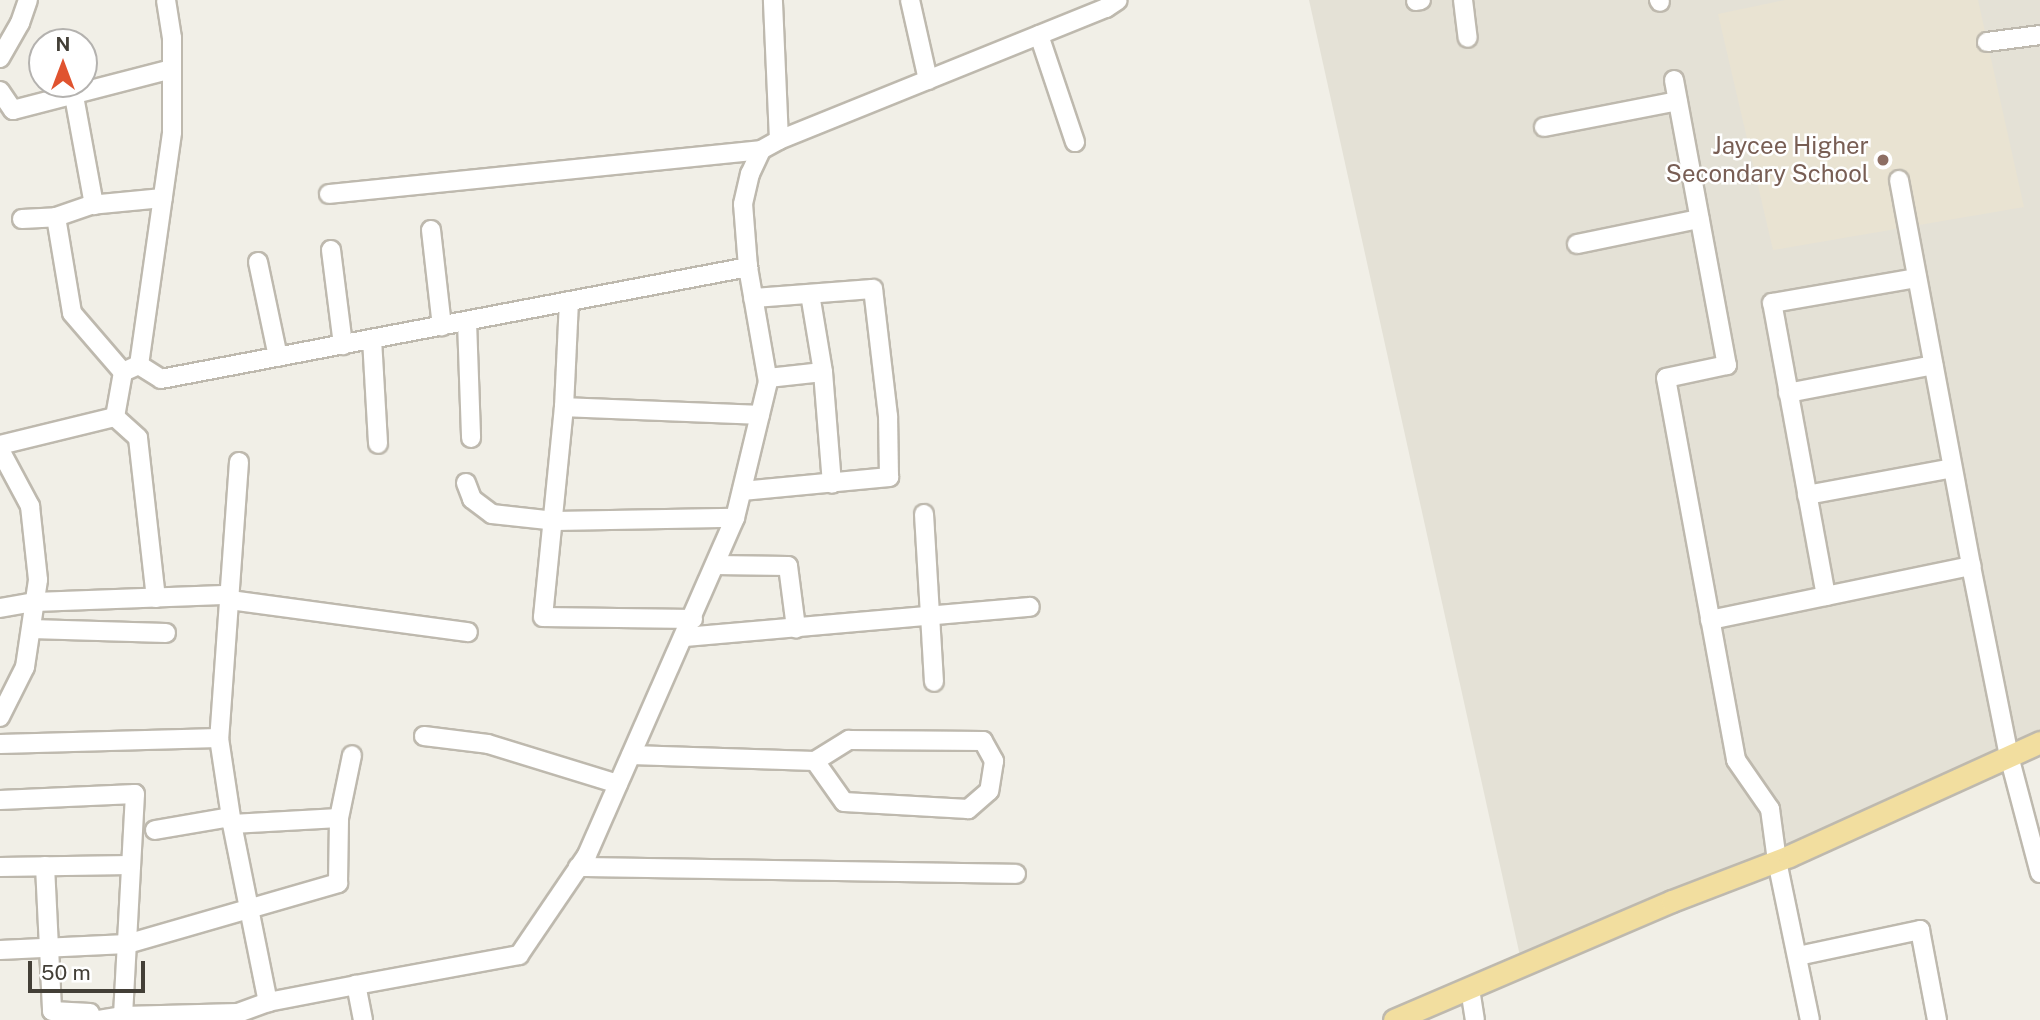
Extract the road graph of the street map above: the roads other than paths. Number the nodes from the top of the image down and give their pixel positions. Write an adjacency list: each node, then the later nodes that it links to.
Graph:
1 (28, 0): 11 (street)
2 (166, 0): 12 (street)
3 (773, 0): 21 (street)
4 (910, 0): 13 (street)
5 (1118, 0): 7 (street)
6 (1463, 0): 9 (street)
7 (1039, 35): 13 (street); 22 (street)
8 (2040, 35): 10 (street)
9 (1468, 38)
10 (1987, 42)
11 (0, 58)
12 (172, 69): 15 (street); 26 (street)
13 (928, 80): 21 (street)
14 (1674, 80): 19 (street)
15 (98, 89)
16 (0, 92): 17 (street)
17 (65, 98)
18 (74, 98): 27 (street)
19 (1678, 101): 20 (street); 30 (street)
20 (1544, 127)
21 (779, 140): 23 (street)
22 (1076, 142)
23 (761, 150): 25 (street); 35 (street)
24 (1899, 180): 36 (street)
25 (329, 194)
26 (163, 198): 27 (street); 46 (street)
27 (94, 205): 28 (street)
28 (57, 217): 29 (street); 46 (street)
29 (22, 219)
30 (1699, 219): 32 (street); 76 (street)
31 (431, 229): 41 (street)
32 (1577, 244)
33 (331, 250): 43 (street)
34 (258, 262): 44 (street)
35 (748, 267): 38 (street); 39 (street)
36 (1917, 278): 45 (street); 49 (street)
37 (810, 294): 38 (street); 47 (street); 60 (street)
38 (753, 298): 48 (street)
39 (569, 301): 40 (street); 50 (street)
40 (467, 321): 41 (street); 53 (street)
41 (442, 326): 42 (street)
42 (372, 339): 43 (street); 54 (street)
43 (343, 345): 44 (street)
44 (278, 357): 46 (street)
45 (1933, 365): 49 (street); 58 (street)
46 (131, 368): 52 (street)
47 (823, 372): 48 (street); 60 (street)
48 (768, 378): 51 (street)
49 (1788, 393): 62 (street)
50 (564, 407): 51 (street); 65 (street)
51 (760, 415): 61 (street)
52 (115, 417): 55 (street); 69 (street)
53 (471, 438)
54 (377, 444)
55 (0, 445)
56 (0, 450): 71 (street)
57 (239, 462): 70 (street)
58 (1952, 468): 62 (street); 67 (street)
59 (466, 483): 65 (street)
60 (832, 484): 61 (street)
61 (742, 491): 64 (street)
62 (1807, 495): 68 (street)
63 (924, 514): 74 (street)
64 (735, 518): 65 (street); 66 (street)
65 (555, 521): 75 (street)
66 (715, 565): 75 (street); 77 (street)
67 (1971, 566): 68 (street); 92 (street)
68 (1826, 596): 76 (street)
69 (156, 598): 70 (street); 71 (street)
70 (230, 598): 79 (street); 87 (street)
71 (35, 602): 73 (street); 78 (street)
72 (1030, 607): 74 (street)
73 (0, 608)
74 (930, 616): 77 (street); 84 (street)
75 (692, 619): 81 (street)
76 (1710, 620): 99 (street)
77 (796, 628): 81 (street)
78 (31, 629): 80 (street); 82 (street)
79 (468, 632)
80 (166, 633)
81 (685, 637): 91 (street)
82 (20, 675): 83 (street); 85 (street)
83 (0, 678)
84 (934, 681)
85 (0, 717)
86 (424, 736): 94 (street)
87 (219, 738): 89 (street); 97 (street)
88 (2040, 742): 92 (main road)
89 (0, 744)
90 (352, 755): 96 (street)
91 (631, 755): 93 (street); 94 (street)
92 (2009, 756): 99 (main road); 104 (street)
93 (815, 761): 93 (street)
94 (618, 783): 103 (street)
95 (0, 800): 100 (street)
96 (339, 818): 97 (street); 106 (street)
97 (231, 821): 98 (street); 106 (street)
98 (155, 830)
99 (1777, 860): 110 (street); 112 (main road)
100 (131, 865): 101 (street); 107 (street)
101 (45, 866): 102 (street); 108 (street)
102 (0, 867)
103 (578, 867): 105 (street); 111 (street)
104 (2040, 873)
105 (1016, 874)
106 (248, 907): 107 (street); 113 (street)
107 (127, 944): 108 (street); 114 (street)
108 (49, 948): 109 (street); 115 (street)
109 (0, 950)
110 (1798, 956): 119 (street); 120 (street)
111 (356, 985): 113 (street); 116 (street)
112 (1470, 989): 117 (main road); 118 (street)
113 (268, 1002): 114 (street)
114 (123, 1016): 115 (street)
115 (94, 1017)
116 (363, 1020)
117 (1394, 1020)
118 (1475, 1020)
119 (1810, 1020)
120 (1937, 1020)

